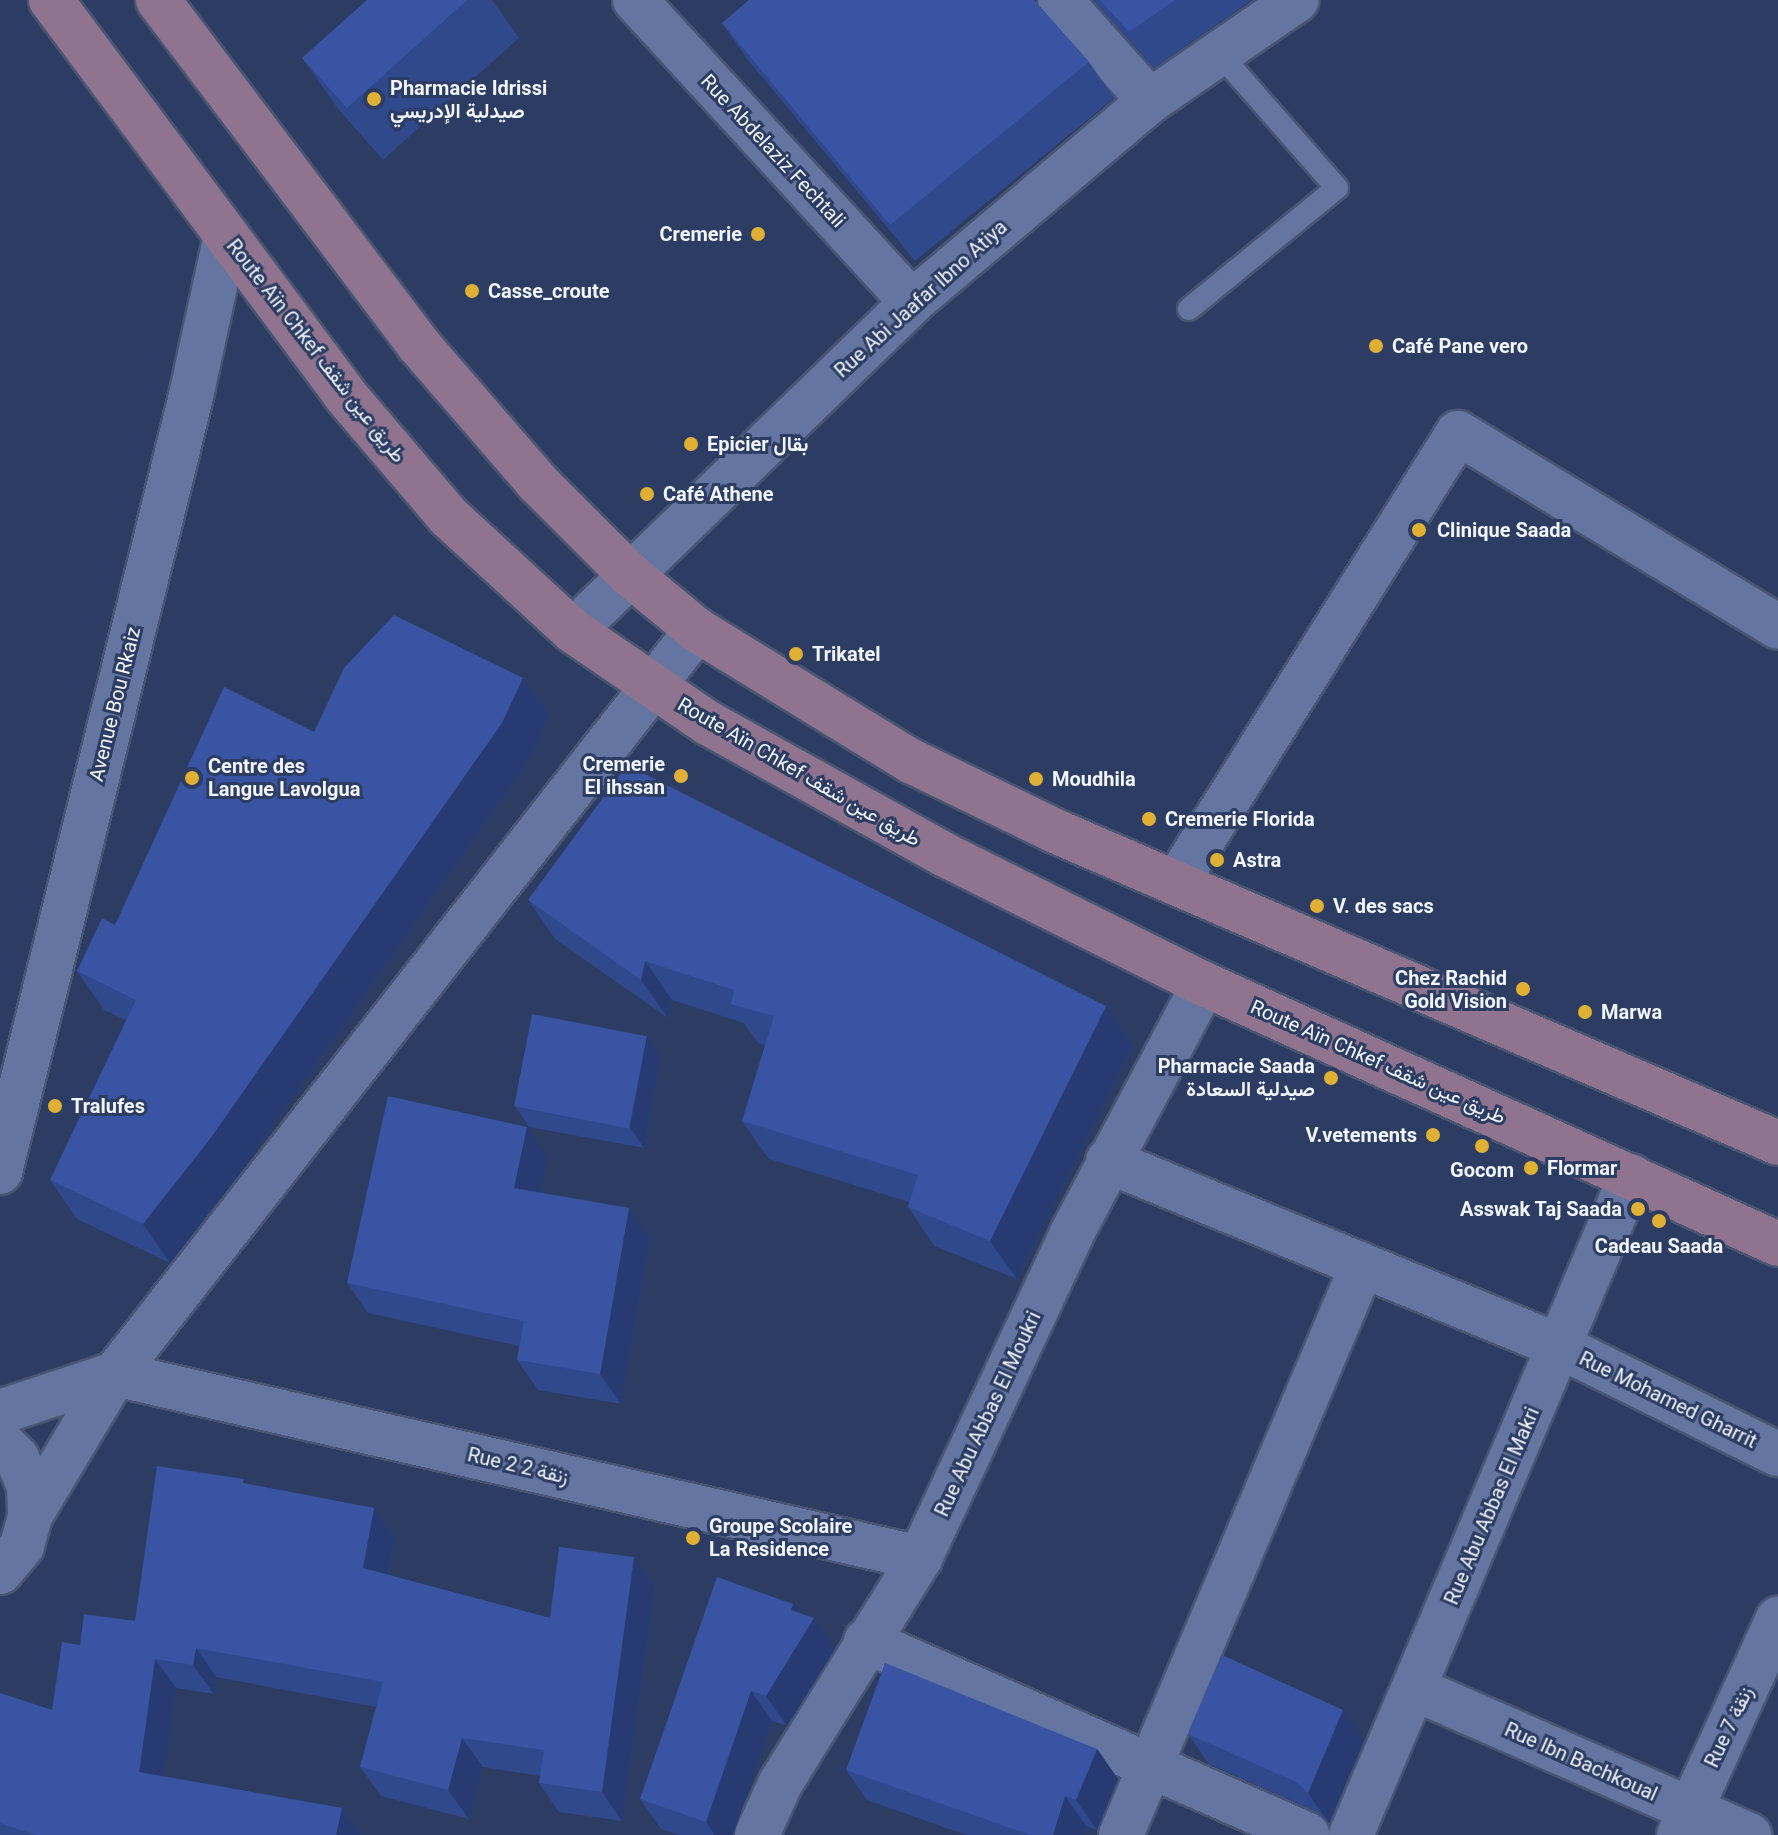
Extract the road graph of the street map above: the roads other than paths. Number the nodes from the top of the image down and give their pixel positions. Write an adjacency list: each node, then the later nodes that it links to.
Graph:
1 (51, 0): 8 (main road, Route Aïn Chkef طريق عين شقف)
2 (158, 0): 11 (main road)
3 (635, 0): 9 (street, Rue Abdelaziz Fechtali)
4 (1060, 0): 7 (street)
5 (1297, 0): 6 (street, Rue Abi Jaafar Ibno Atiya)
6 (1217, 51): 7 (street, Rue Abi Jaafar Ibno Atiya); 10 (lane)
7 (1150, 101): 9 (street, Rue Abi Jaafar Ibno Atiya)
8 (226, 235): 14 (main road, Route Aïn Chkef طريق عين شقف); 20 (street, Avenue Bou Rkaiz)
9 (912, 302): 11 (street, Rue Abi Jaafar Ibno Atiya)
10 (1189, 309)
11 (628, 573): 13 (main road); 14 (street, Rue Abi Jaafar Ibno Atiya)
12 (1778, 627): 16 (street)
13 (697, 630): 15 (street); 16 (main road)
14 (573, 631): 15 (main road, Route Aïn Chkef طريق عين شقف)
15 (654, 689): 17 (main road, Route Aïn Chkef طريق عين شقف); 25 (street)
16 (1176, 883): 18 (main road)
17 (1204, 984): 19 (street, Rue Abu Abbas El Moukri); 21 (main road, Route Aïn Chkef طريق عين شقف)
18 (1778, 1143)
19 (1108, 1161): 23 (street, Rue Mohamed Gharrit); 30 (street, Rue Abu Abbas El Moukri)
20 (0, 1172)
21 (1631, 1176): 22 (main road, Route Aïn Chkef طريق عين شقف); 24 (street, Rue Abu Abbas El Makri)
22 (1778, 1244)
23 (1362, 1266): 24 (street, Rue Mohamed Gharrit); 35 (street)
24 (1559, 1346): 28 (street, Rue Mohamed Gharrit); 34 (street, Rue Abu Abbas El Makri)
25 (115, 1374): 26 (street); 29 (street); 30 (street, Rue 2 زنقة 2)
26 (0, 1412)
27 (0, 1441): 29 (street)
28 (1778, 1454)
29 (30, 1516): 31 (street)
30 (920, 1558): 33 (street, Rue Abu Abbas El Moukri)
31 (0, 1572)
32 (1778, 1619): 36 (street, Rue 7 زنقة)
33 (866, 1641): 35 (street); 37 (street, Rue Abu Abbas El Moukri)
34 (1415, 1689): 36 (street, Rue Ibn Bachkoual); 40 (street, Rue Abu Abbas El Makri)
35 (1148, 1767): 38 (street); 39 (street)
36 (1685, 1823): 41 (street, Rue Ibn Bachkoual)
37 (757, 1835)
38 (1121, 1835)
39 (1307, 1835)
40 (1351, 1835)
41 (1749, 1835)

